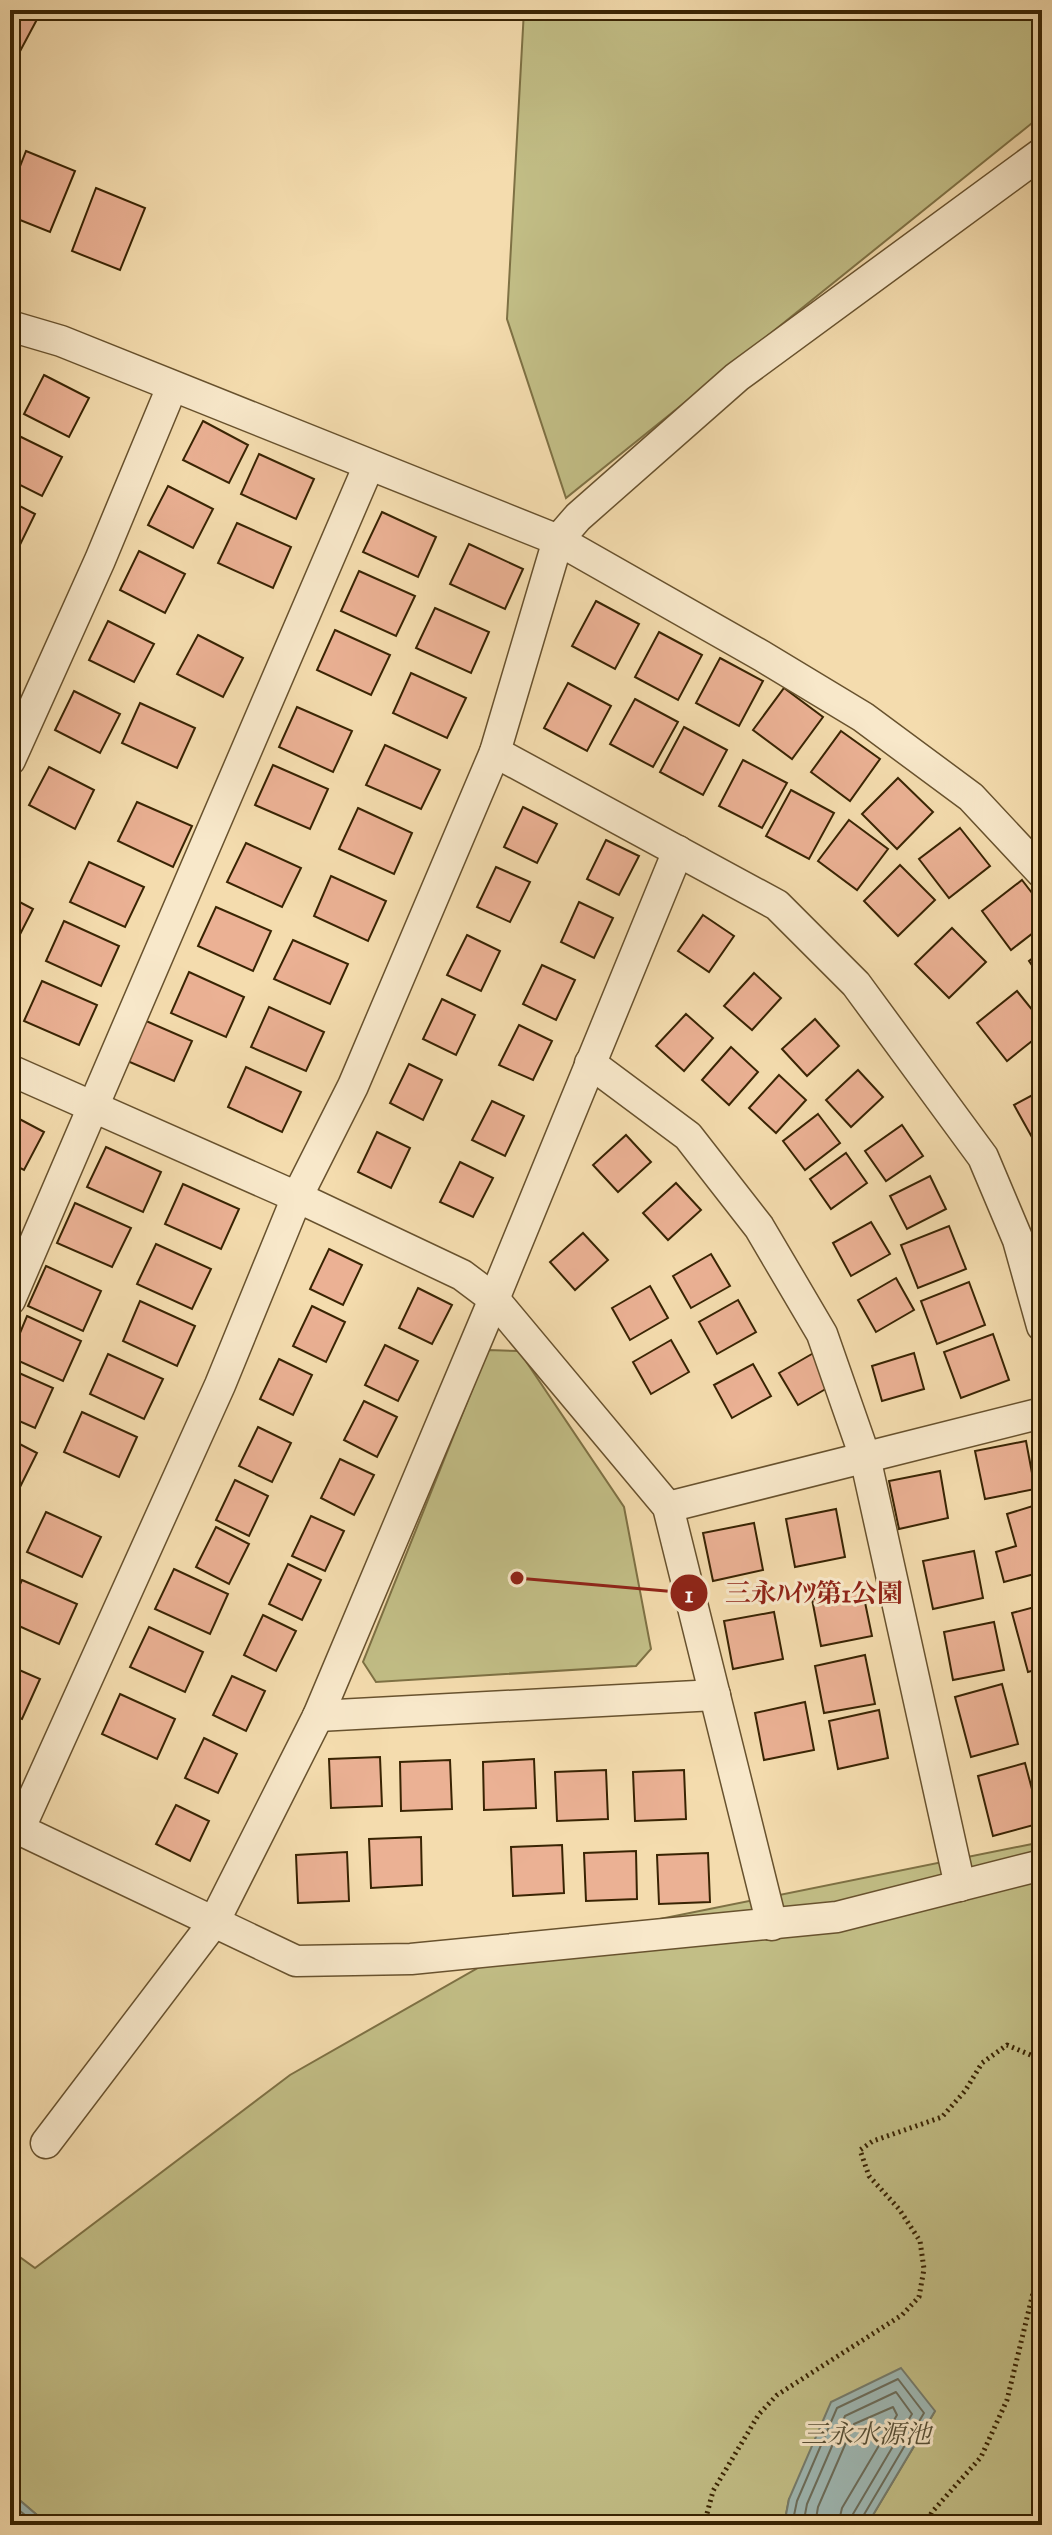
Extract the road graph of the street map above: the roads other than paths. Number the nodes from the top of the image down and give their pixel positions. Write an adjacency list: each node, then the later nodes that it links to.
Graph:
1 (1042, 153): 5 (street)
2 (10, 326): 3 (street)
3 (172, 387): 4 (street); 7 (street)
4 (369, 465): 5 (street); 12 (street)
5 (558, 540): 6 (street); 9 (street)
6 (495, 752): 8 (street); 13 (street)
7 (10, 760)
8 (678, 851): 10 (street); 16 (street)
9 (1042, 873)
10 (590, 1063): 14 (street); 18 (street)
11 (10, 1070): 12 (street)
12 (94, 1107): 13 (street); 15 (street)
13 (297, 1197): 14 (street); 22 (street)
14 (494, 1299): 19 (street); 21 (street)
15 (10, 1300)
16 (1042, 1326)
17 (1042, 1413): 18 (street)
18 (865, 1457): 19 (street); 24 (street)
19 (668, 1507): 20 (street)
20 (715, 1695): 21 (street); 26 (street)
21 (318, 1716): 25 (street)
22 (14, 1828): 25 (street)
23 (1042, 1865): 24 (street)
24 (960, 1886): 26 (street)
25 (214, 1922): 26 (street); 27 (street)
26 (772, 1925)
27 (46, 2143)

